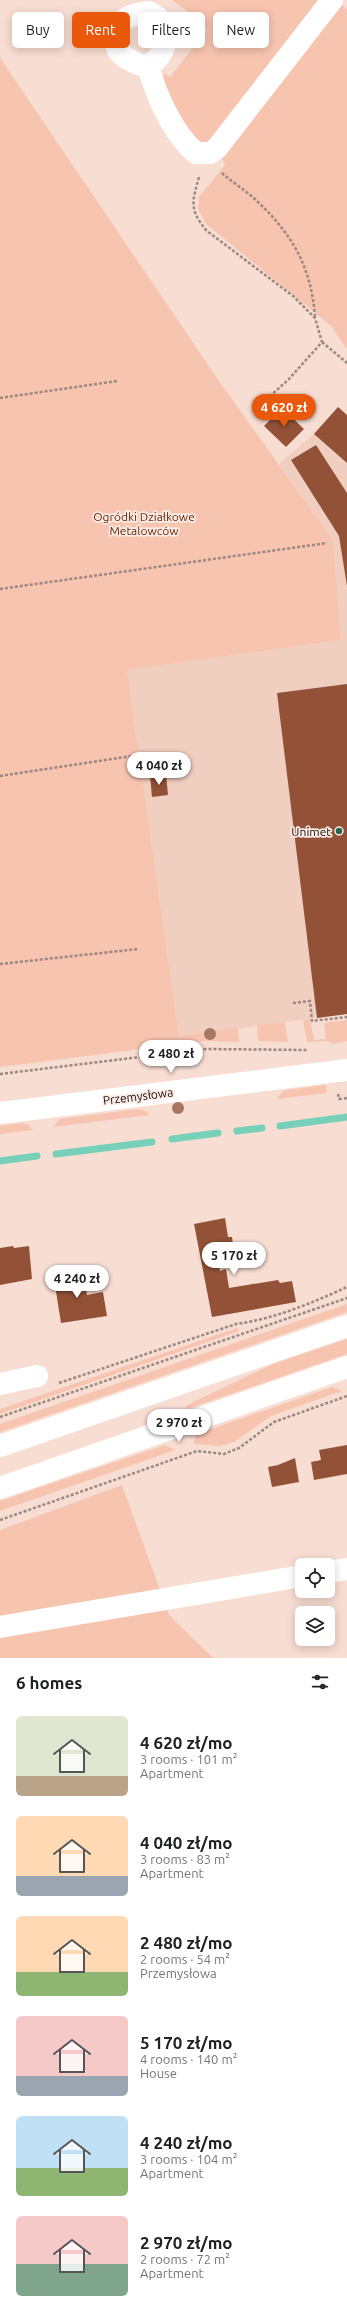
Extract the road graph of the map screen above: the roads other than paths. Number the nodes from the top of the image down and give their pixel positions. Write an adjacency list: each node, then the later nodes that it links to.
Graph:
1 (332, 0): 2 (street)
2 (148, 65)
3 (347, 1070): 4 (street, Przemysłowa)
4 (0, 1112)
5 (347, 1326): 9 (street)
6 (347, 1367): 10 (street)
7 (36, 1376): 8 (street)
8 (0, 1384)
9 (0, 1446)
10 (0, 1488)
11 (347, 1568): 12 (street)
12 (335, 1571)
13 (295, 1577): 14 (street)
14 (0, 1626)

